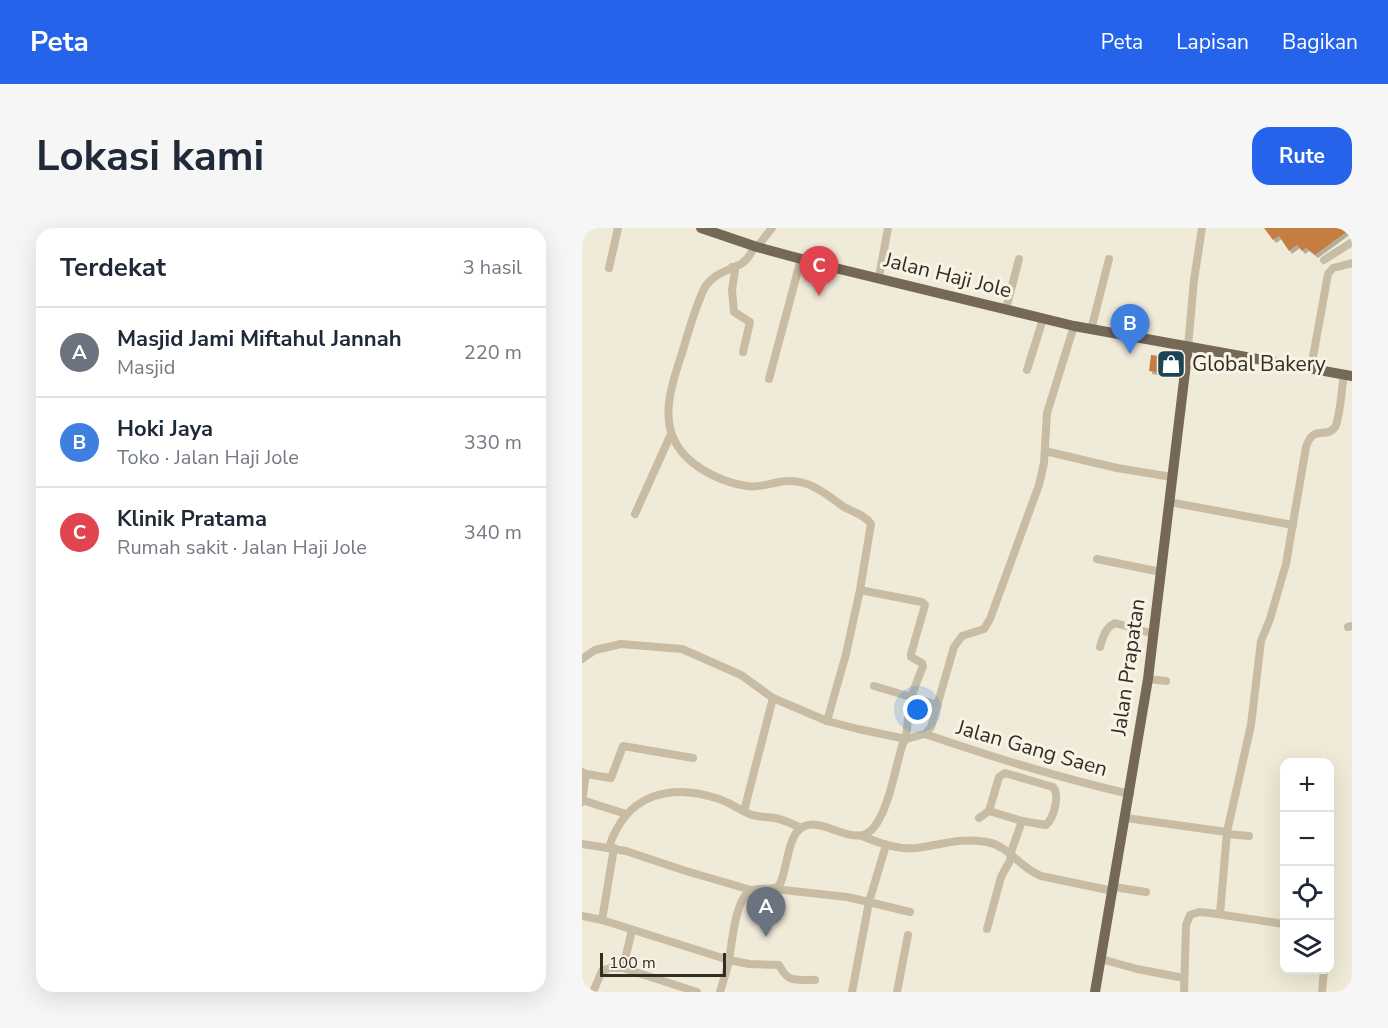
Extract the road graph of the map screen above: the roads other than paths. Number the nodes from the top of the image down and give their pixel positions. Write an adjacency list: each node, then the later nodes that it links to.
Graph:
1 (618, 228): 14 (street)
2 (772, 228): 7 (street)
3 (888, 228): 15 (street)
4 (1202, 228): 20 (street)
5 (706, 229): 7 (main road, Jalan Haji Jole)
6 (1352, 242): 11 (street)
7 (756, 247): 8 (main road, Jalan Haji Jole); 13 (street)
8 (801, 259): 15 (main road, Jalan Haji Jole); 25 (street)
9 (1018, 259): 16 (street)
10 (1109, 259): 19 (street)
11 (1324, 260)
12 (1352, 264): 22 (street)
13 (732, 267): 21 (street); 26 (street)
14 (609, 268)
15 (879, 277): 16 (main road, Jalan Haji Jole)
16 (1006, 309): 17 (main road, Jalan Haji Jole)
17 (1043, 319): 18 (main road, Jalan Haji Jole); 23 (street)
18 (1074, 326): 19 (main road, Jalan Haji Jole); 27 (street)
19 (1091, 330): 20 (main road, Jalan Haji Jole)
20 (1188, 346): 22 (main road, Jalan Haji Jole); 28 (main road, Jalan Prapatan)
21 (743, 352)
22 (1311, 368): 24 (main road, Jalan Haji Jole)
23 (1027, 370)
24 (1348, 375): 31 (street)
25 (769, 379)
26 (671, 434): 30 (street); 34 (street)
27 (1045, 451): 28 (street); 43 (street)
28 (1172, 477): 29 (main road, Jalan Prapatan)
29 (1169, 502): 31 (street); 33 (main road, Jalan Prapatan)
30 (635, 514)
31 (1293, 525): 58 (street)
32 (1097, 559): 33 (street)
33 (1161, 572): 35 (main road, Jalan Prapatan)
34 (860, 590): 41 (street); 44 (street)
35 (1154, 634): 36 (street); 38 (main road, Jalan Prapatan)
36 (1100, 647)
37 (582, 659): 42 (street)
38 (1148, 679): 39 (street); 49 (main road, Jalan Prapatan)
39 (1166, 681)
40 (874, 686): 41 (street)
41 (912, 697): 43 (street); 46 (street)
42 (772, 699): 44 (street); 51 (street)
43 (938, 705): 45 (street)
44 (827, 721): 46 (street)
45 (925, 734): 46 (street); 49 (street, Jalan Gang Saen)
46 (906, 739): 59 (street)
47 (693, 758): 48 (street)
48 (584, 773): 50 (street)
49 (1130, 794): 55 (main road, Jalan Prapatan)
50 (582, 801): 53 (street)
51 (744, 811): 53 (street); 57 (street)
52 (988, 811): 54 (street); 56 (street); 56 (street)
53 (626, 814): 63 (street)
54 (979, 818)
55 (1126, 818): 58 (street); 66 (main road, Jalan Prapatan)
56 (1022, 821): 64 (street)
57 (801, 828): 59 (street); 65 (street)
58 (1227, 833): 60 (street); 71 (street)
59 (862, 836): 62 (street)
60 (1249, 836)
61 (582, 844): 63 (street)
62 (886, 845): 64 (street); 69 (street)
63 (611, 848): 67 (street); 73 (street)
64 (1011, 856): 66 (street); 75 (street)
65 (774, 889): 67 (street); 69 (street)
66 (1113, 889): 68 (street); 78 (main road, Jalan Prapatan)
67 (751, 890): 79 (street)
68 (1146, 892)
69 (869, 902): 70 (street); 87 (street)
70 (910, 912)
71 (1220, 914): 74 (street); 82 (street)
72 (582, 916): 73 (street)
73 (602, 920): 76 (street)
74 (1280, 923)
75 (987, 929)
76 (632, 930): 79 (street); 80 (street)
77 (908, 935): 88 (street)
78 (1101, 959): 82 (street); 89 (main road, Jalan Prapatan)
79 (729, 960): 83 (street); 86 (street)
80 (623, 968): 84 (street); 85 (street)
81 (1324, 974): 91 (street)
82 (1184, 978): 90 (street)
83 (815, 980)
84 (593, 992)
85 (697, 992)
86 (720, 992)
87 (852, 992)
88 (897, 992)
89 (1095, 992)
90 (1184, 992)
91 (1322, 992)

